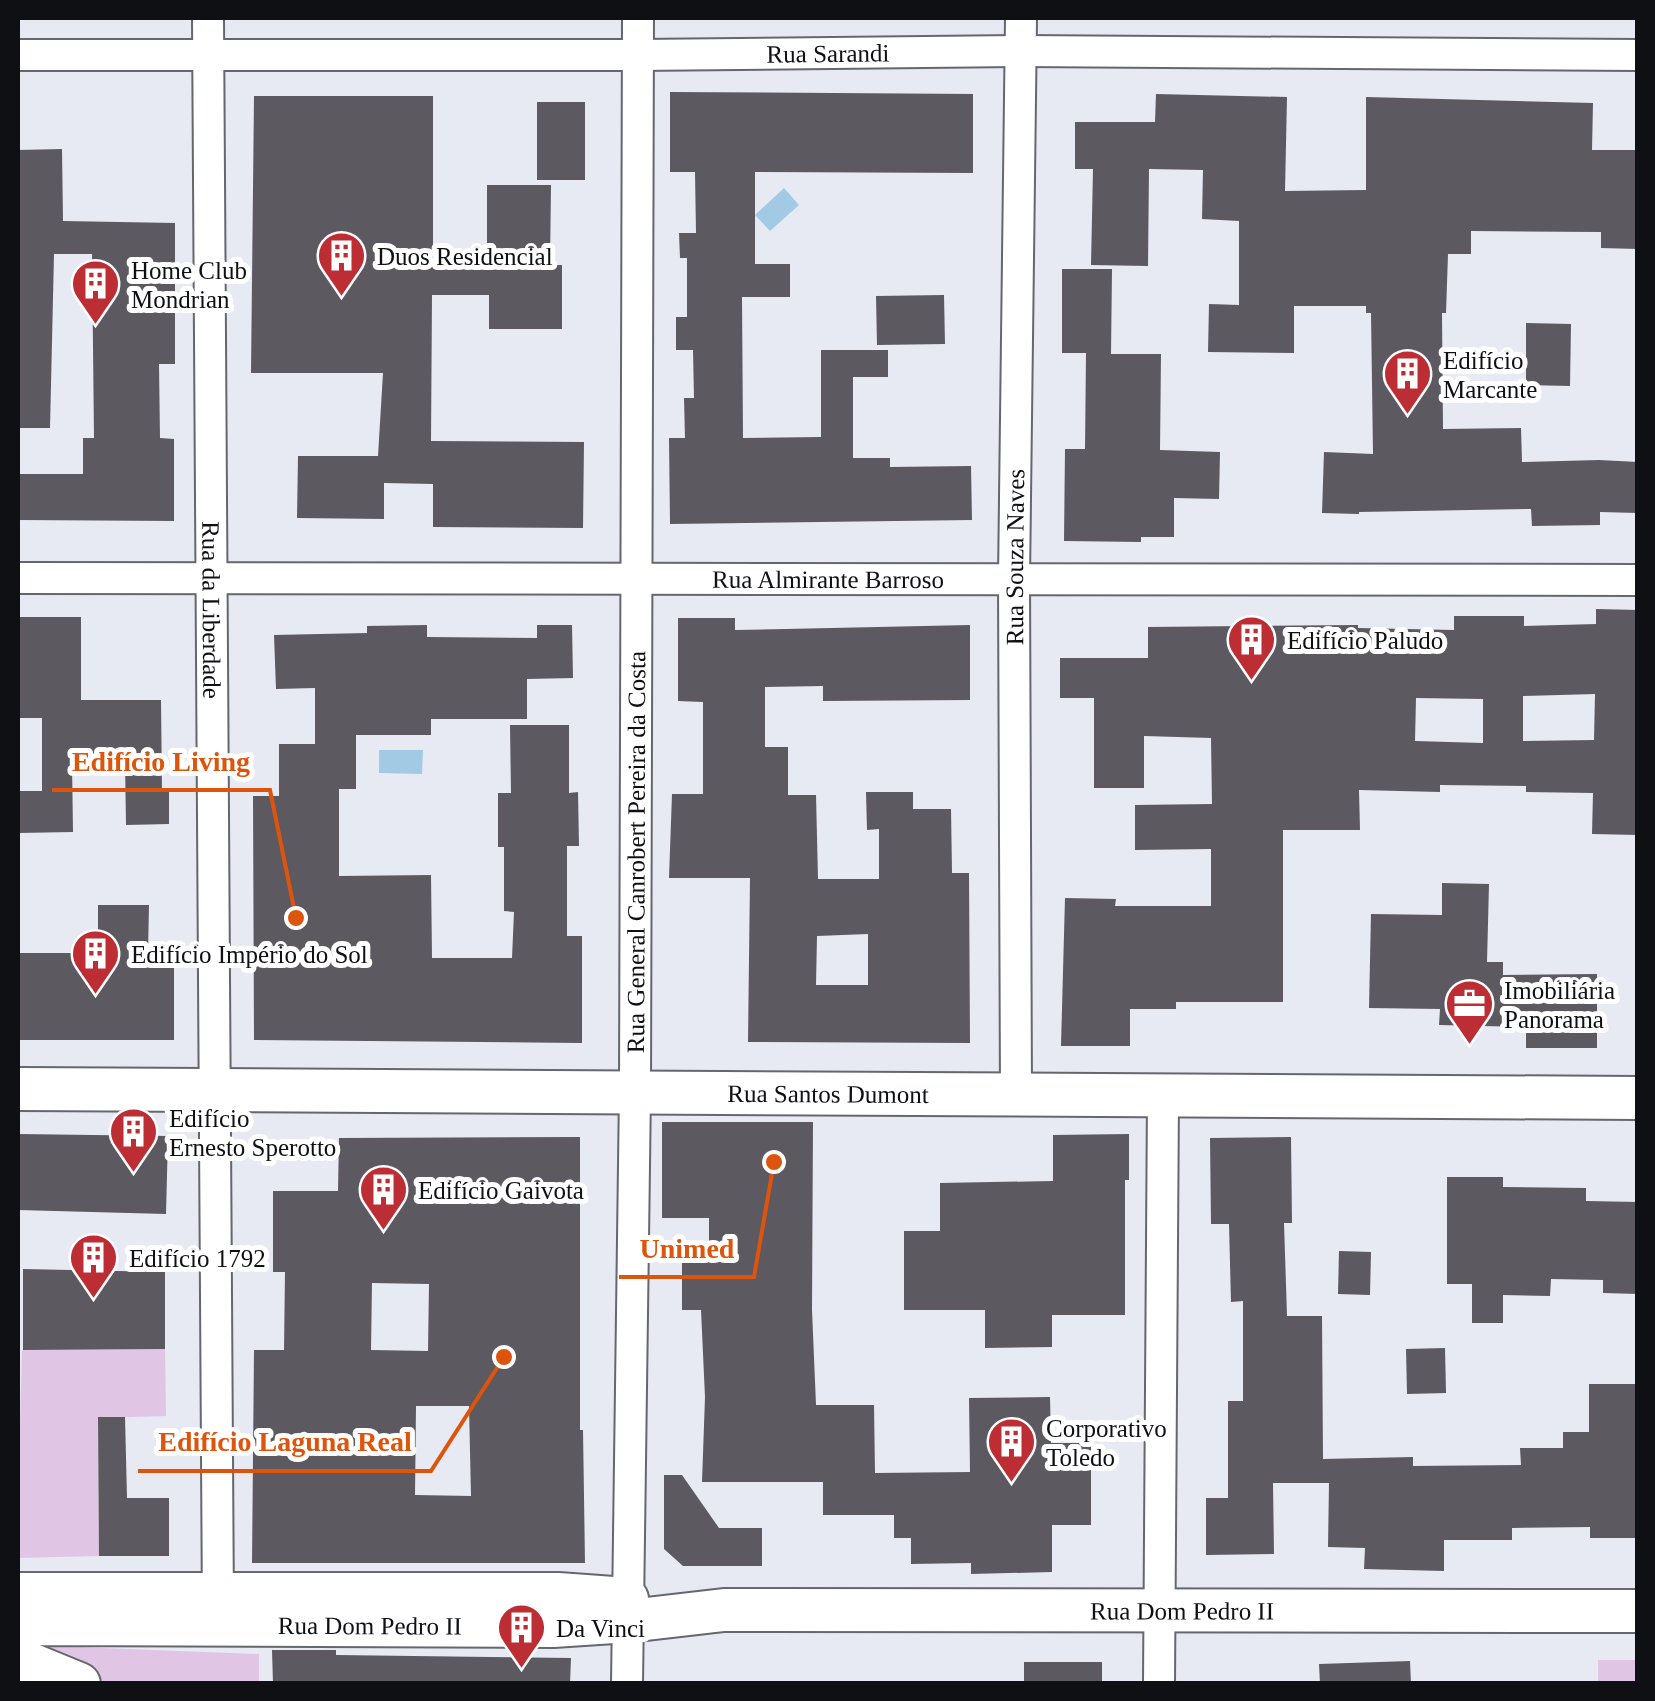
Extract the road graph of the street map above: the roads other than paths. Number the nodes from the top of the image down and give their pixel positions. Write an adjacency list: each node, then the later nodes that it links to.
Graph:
1 (208, 18): 5 (street, Rua da Liberdade)
2 (638, 18): 7 (street, Rua General Canrobert Pereira da Costa)
3 (1021, 18): 4 (street, Rua Souza Naves)
4 (1021, 50): 7 (street, Rua Sarandi); 8 (street, Rua Sarandi); 12 (street, Rua Souza Naves)
5 (208, 54): 6 (street, Rua Sarandi); 7 (street, Rua Sarandi); 10 (street, Rua da Liberdade)
6 (18, 55)
7 (638, 55): 11 (street, Rua General Canrobert Pereira da Costa)
8 (1638, 55)
9 (18, 578): 10 (street, Rua Almirante Barroso)
10 (210, 578): 11 (street, Rua Almirante Barroso); 15 (street, Rua da Liberdade)
11 (636, 578): 12 (street, Rua Almirante Barroso); 16 (street, Rua General Canrobert Pereira da Costa)
12 (1014, 580): 13 (street, Rua Almirante Barroso); 17 (street, Rua Souza Naves)
13 (1638, 580)
14 (18, 1089): 15 (street, Rua Santos Dumont)
15 (214, 1090): 16 (street, Rua Santos Dumont); 24 (street, Rua da Liberdade)
16 (635, 1091): 17 (street, Rua Santos Dumont); 21 (street, Rua General Canrobert Pereira da Costa)
17 (1016, 1095): 18 (street, Rua Santos Dumont)
18 (1164, 1096): 19 (street, Rua Santos Dumont); 22 (street)
19 (1638, 1098)
20 (18, 1594): 24 (street, Rua Dom Pedro II)
21 (629, 1610): 22 (street, Rua Dom Pedro II); 24 (street, Rua Dom Pedro II); 28 (street, Rua General Canrobert Pereira da Costa)
22 (1159, 1610): 23 (street, Rua Dom Pedro II); 29 (street)
23 (1638, 1610)
24 (218, 1611): 25 (street, Rua Dom Pedro II)
25 (18, 1628)
26 (18, 1659): 27 (street)
27 (79, 1684)
28 (628, 1684)
29 (1159, 1684)

